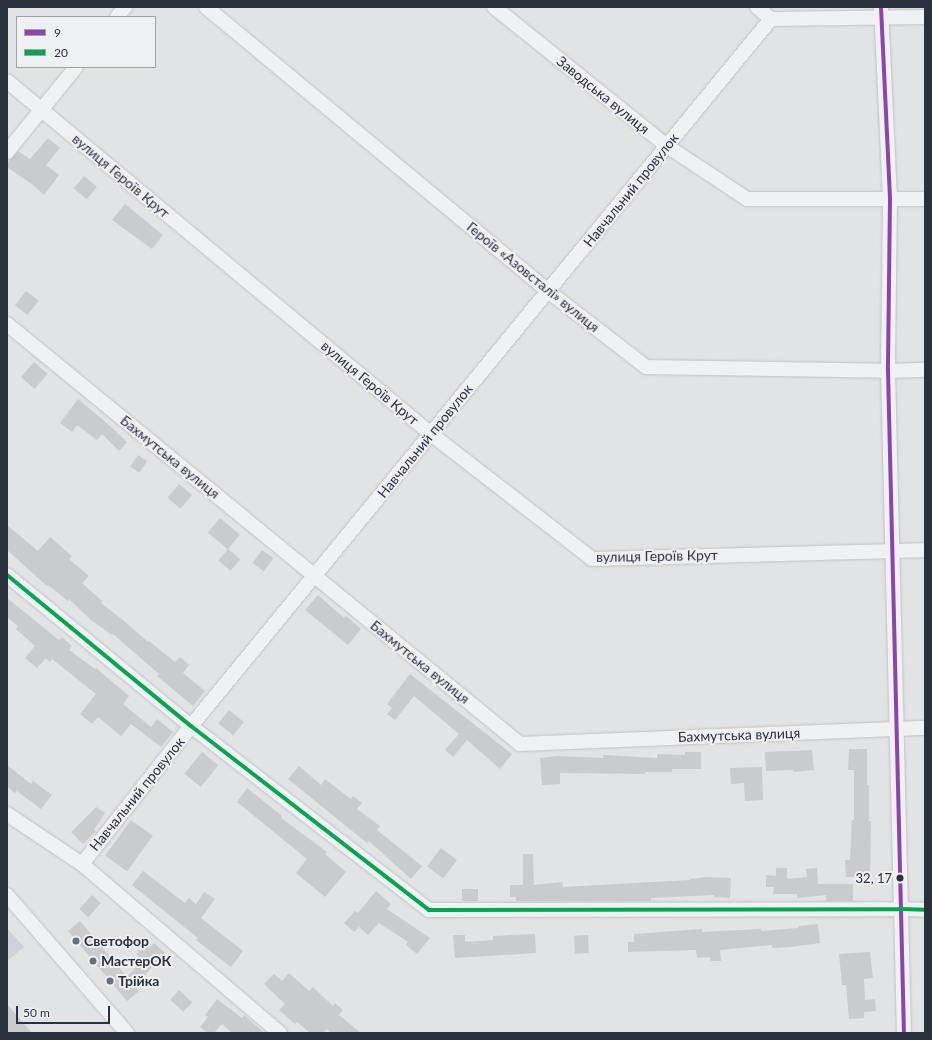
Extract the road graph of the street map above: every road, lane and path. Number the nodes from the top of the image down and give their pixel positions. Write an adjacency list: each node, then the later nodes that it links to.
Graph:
1 (125, 7): 6 (street)
2 (206, 7): 16 (street, Героїв «Азовсталі» вулиця)
3 (494, 7): 12 (street, Заводська вулиця)
4 (756, 7): 8 (street)
5 (881, 12): 7 (street); 8 (street); 15 (street)
6 (118, 16)
7 (925, 17)
8 (771, 19): 12 (street, Навчальний провулок)
9 (75, 68): 11 (street)
10 (7, 81): 11 (street, вулиця Героїв Крут)
11 (42, 110): 13 (street); 20 (street, вулиця Героїв Крут)
12 (667, 146): 15 (street, Заводська вулиця); 16 (street, Навчальний провулок)
13 (7, 152)
14 (925, 199): 15 (street, Заводська вулиця)
15 (890, 200): 19 (street)
16 (548, 291): 19 (street, Героїв «Азовсталі» вулиця); 20 (street, Навчальний провулок)
17 (7, 324): 24 (street, Бахмутська вулиця)
18 (925, 370): 19 (street, Героїв «Азовсталі» вулиця)
19 (888, 372): 22 (street)
20 (431, 434): 22 (street, вулиця Героїв Крут); 24 (street, Навчальний провулок)
21 (925, 550): 22 (street, вулиця Героїв Крут)
22 (893, 551): 27 (street)
23 (7, 575): 25 (street)
24 (315, 576): 25 (street, Навчальний провулок); 27 (street, Бахмутська вулиця)
25 (192, 726): 29 (street, Навчальний провулок); 31 (street)
26 (925, 728): 27 (street, Бахмутська вулиця)
27 (897, 729): 31 (street)
28 (7, 814): 29 (street)
29 (82, 864): 34 (street)
30 (7, 895): 33 (street)
31 (902, 909): 32 (street); 35 (street)
32 (925, 910)
33 (127, 1033)
34 (280, 1033)
35 (904, 1033)

